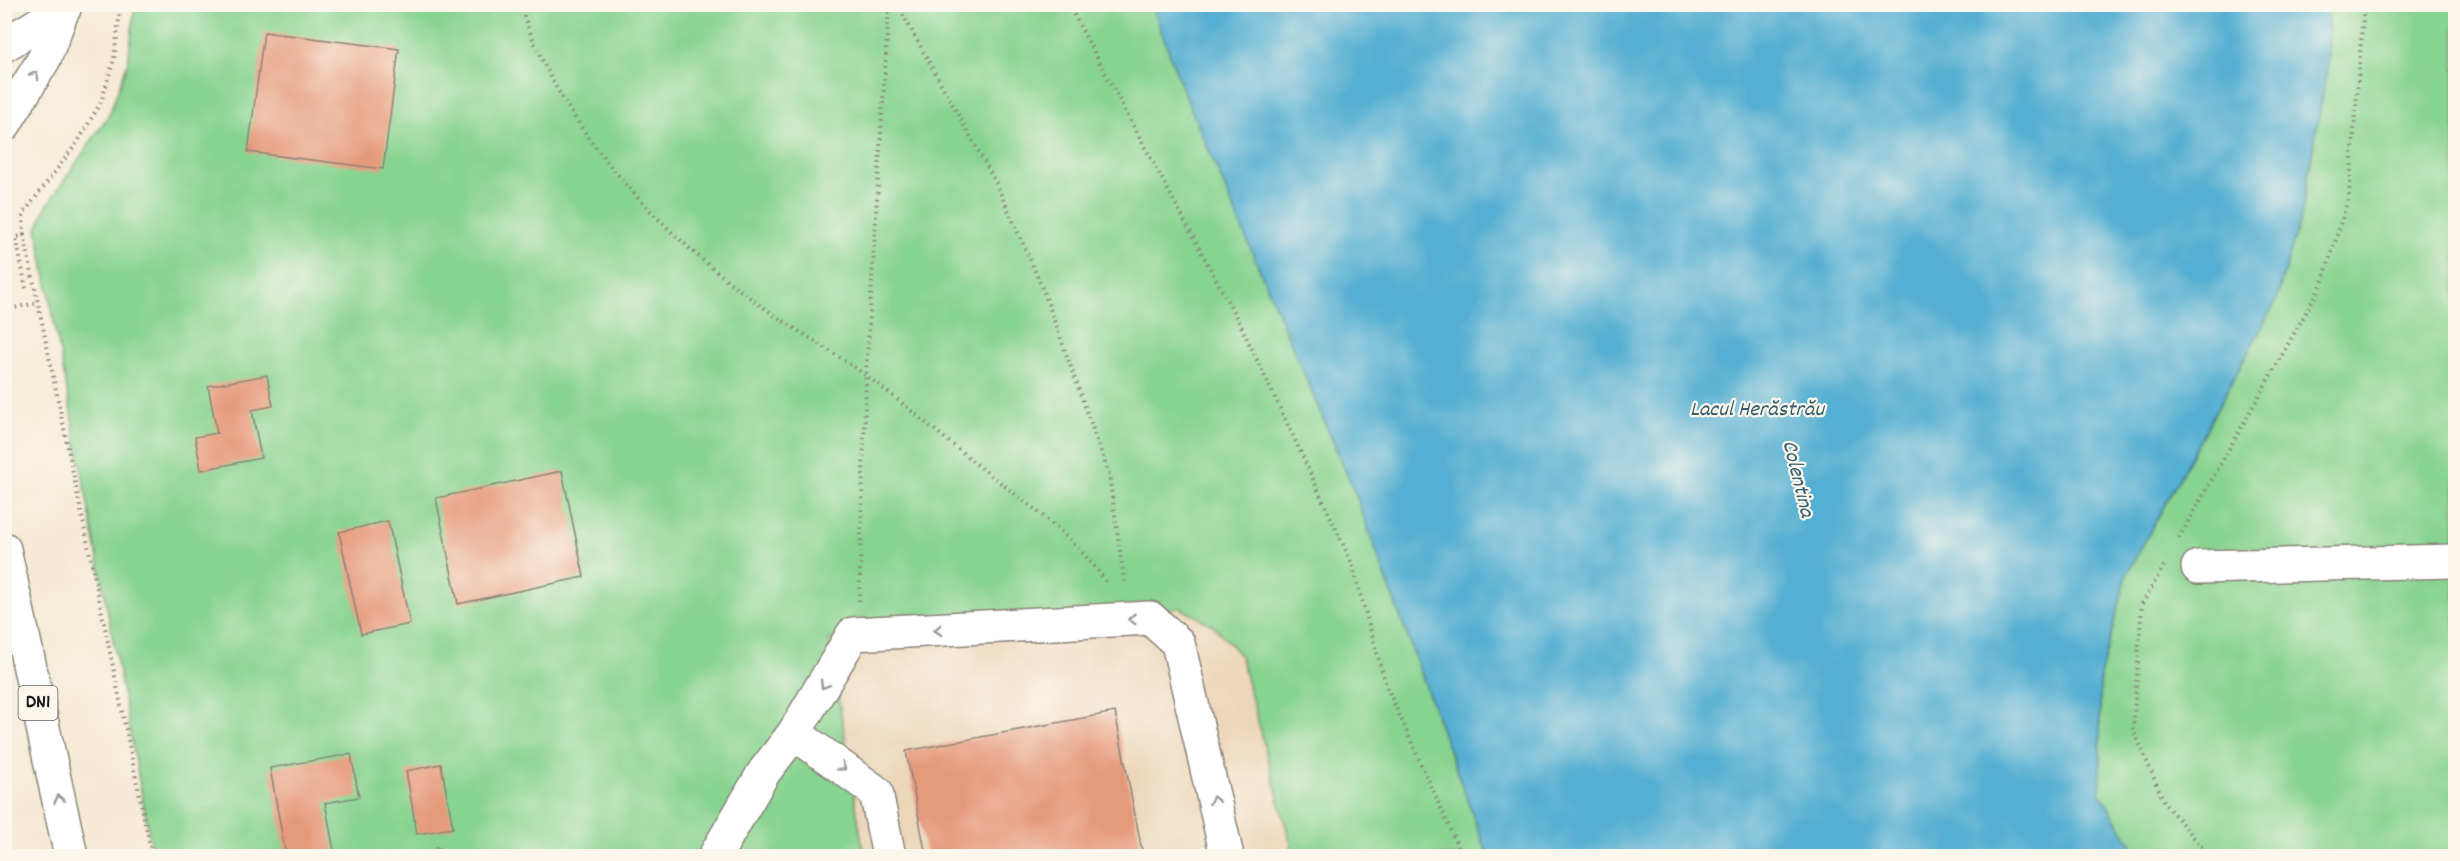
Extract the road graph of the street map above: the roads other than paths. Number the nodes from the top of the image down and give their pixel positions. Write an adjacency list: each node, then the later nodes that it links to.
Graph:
1 (65, 7): 2 (main road); 3 (main road, one-way to 1)
2 (4, 45)
3 (4, 125)
4 (4, 549): 8 (main road, DN1, one-way to 4)
5 (2456, 561): 6 (main road)
6 (2198, 567)
7 (794, 733): 9 (main road); 10 (main road, one-way to 10); 11 (main road, one-way to 7)
8 (71, 856)
9 (715, 856)
10 (889, 856)
11 (1227, 856)

